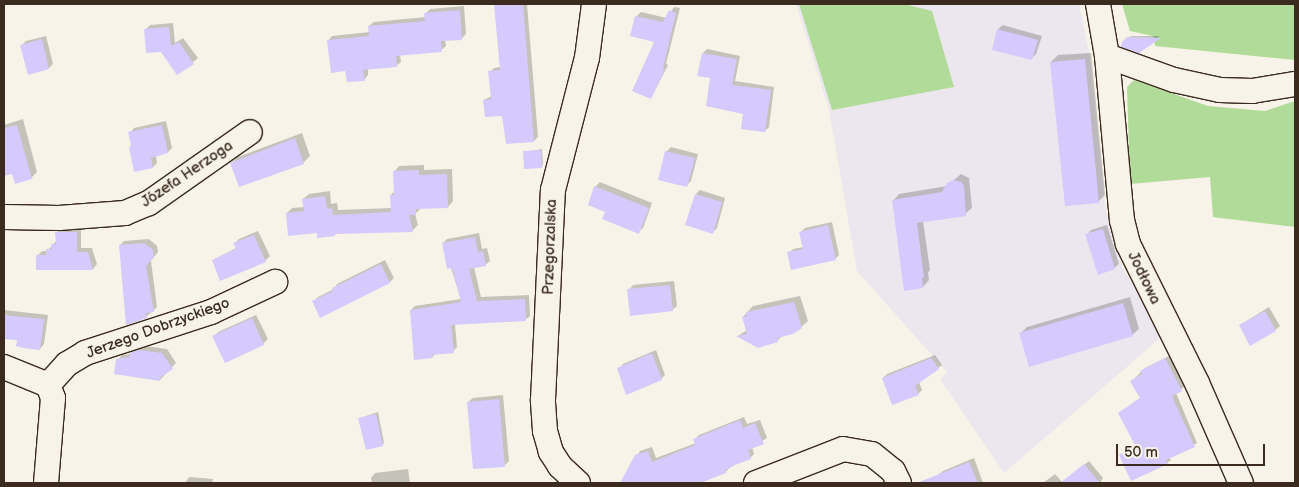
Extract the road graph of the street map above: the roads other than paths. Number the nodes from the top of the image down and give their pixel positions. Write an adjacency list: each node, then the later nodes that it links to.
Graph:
1 (594, 4): 11 (street, Przegorzalska)
2 (1098, 4): 3 (street, Jodłowa)
3 (1107, 56): 4 (street); 14 (street, Jodłowa)
4 (1295, 84)
5 (250, 132): 6 (street, Józefa Herzoga)
6 (4, 217)
7 (275, 282): 9 (street, Jerzego Dobrzyckiego)
8 (4, 367): 9 (street)
9 (48, 385): 10 (street)
10 (46, 483)
11 (578, 483)
12 (756, 483): 13 (street)
13 (899, 483)
14 (1241, 483)

